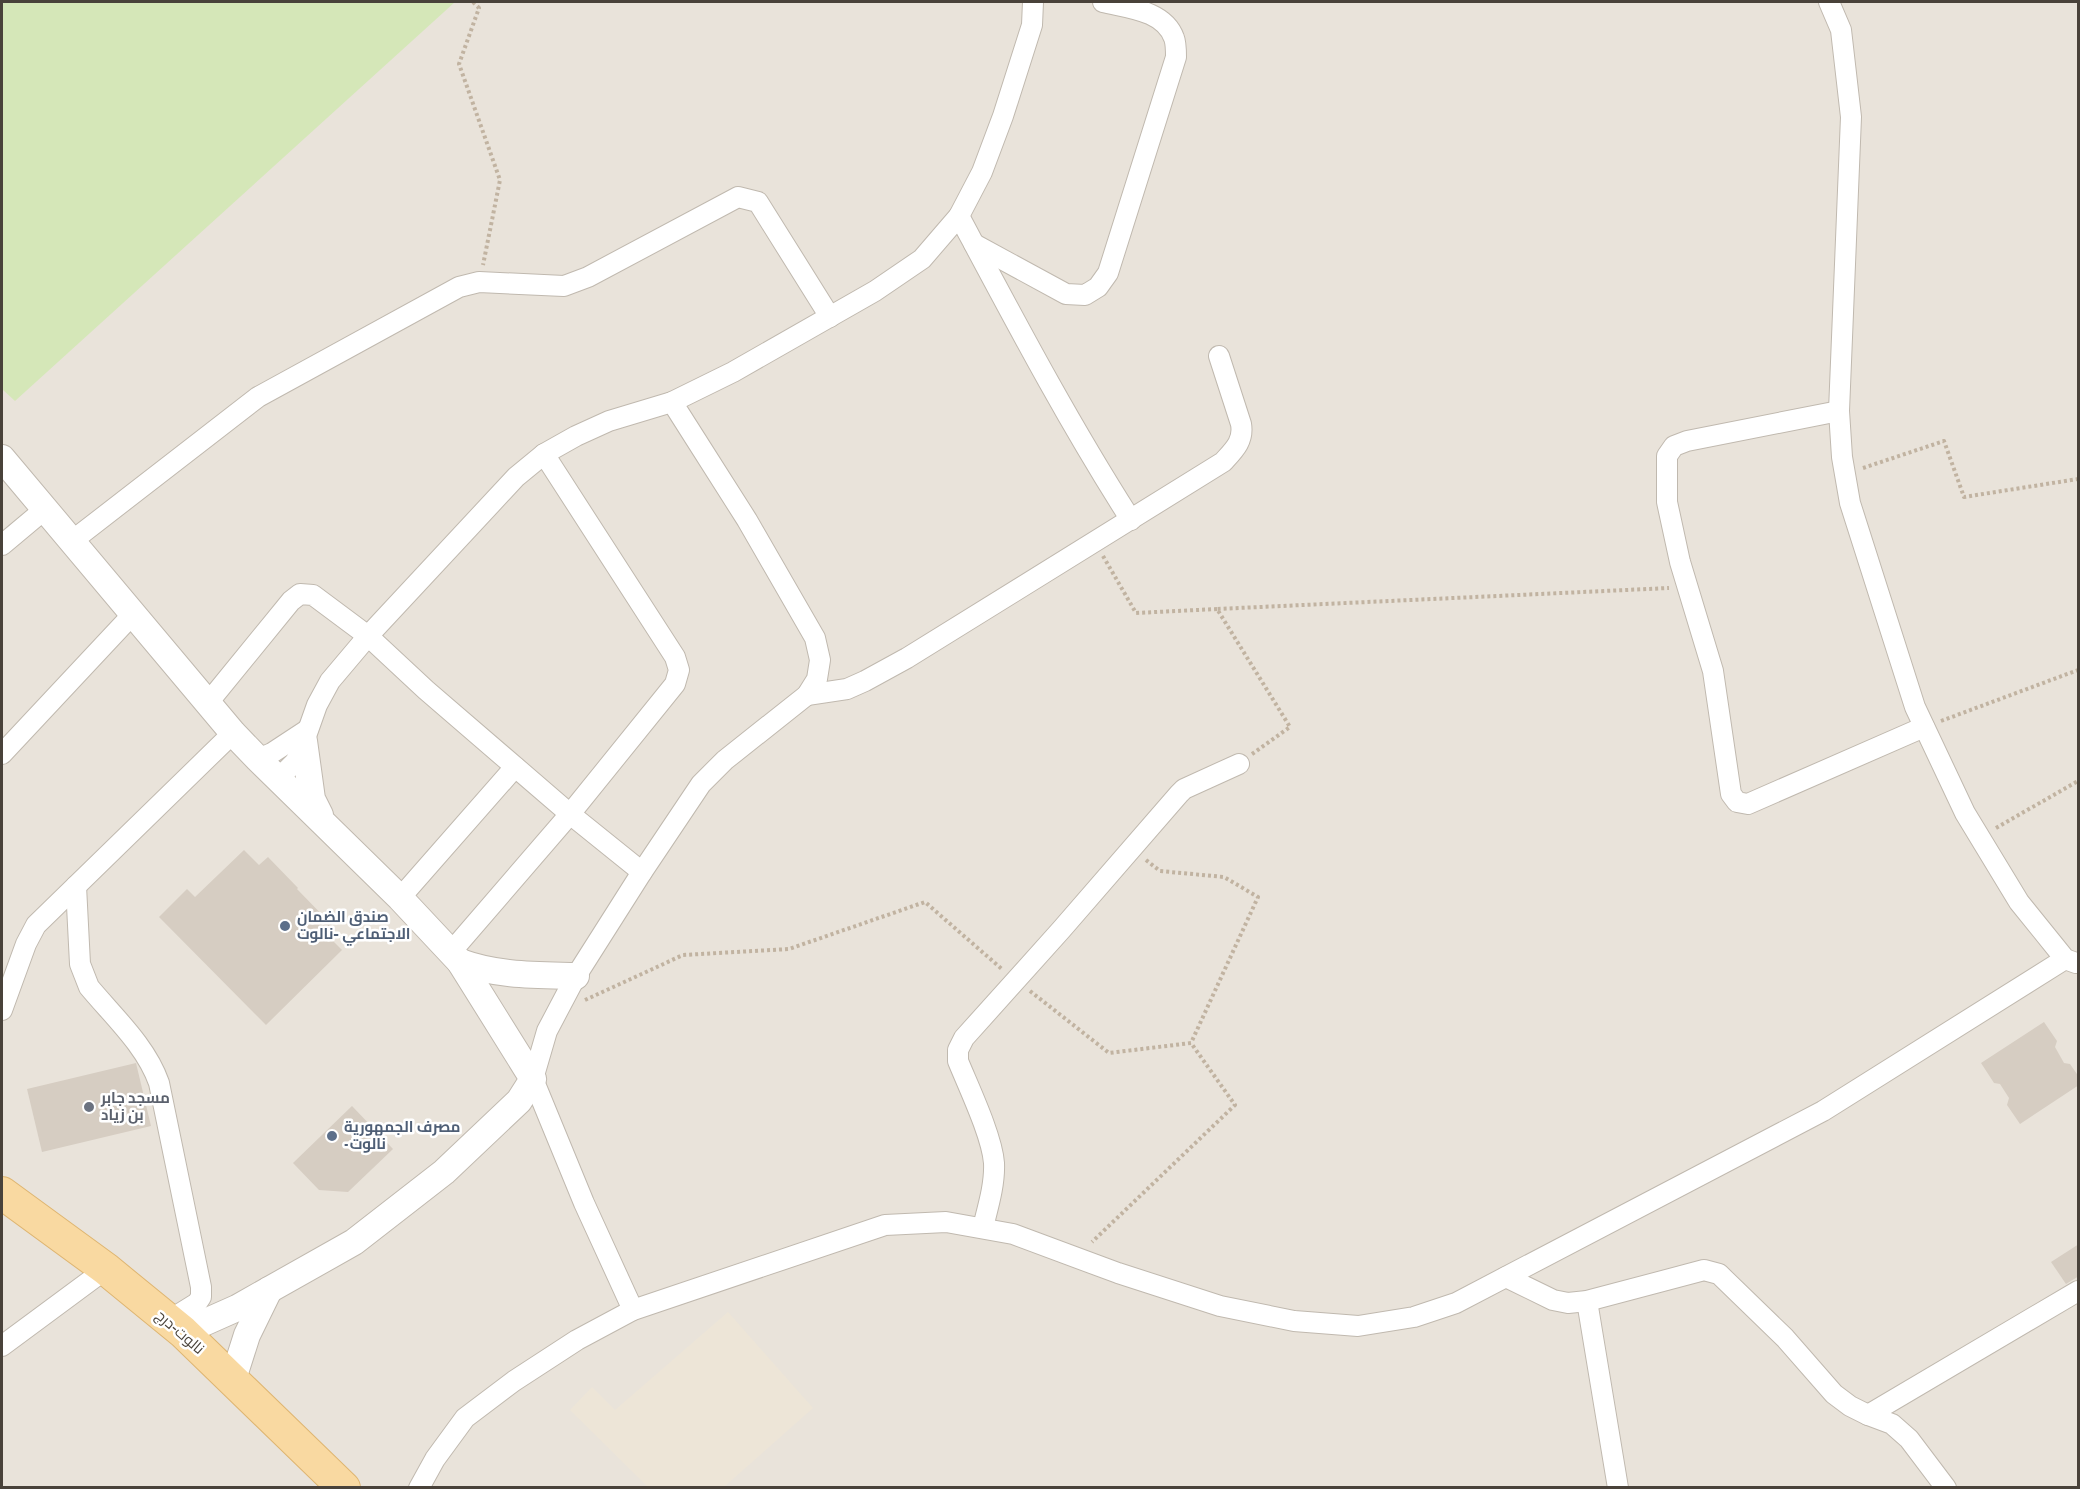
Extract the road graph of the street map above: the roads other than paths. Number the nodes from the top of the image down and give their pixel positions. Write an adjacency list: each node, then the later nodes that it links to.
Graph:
1 (1033, 2): 4 (street)
2 (1103, 2): 5 (street)
3 (1829, 2): 9 (street)
4 (959, 216): 5 (street); 6 (street)
5 (974, 244): 13 (street)
6 (830, 317): 8 (street); 14 (street)
7 (1219, 356): 13 (street)
8 (672, 402): 10 (street); 18 (street)
9 (1839, 411): 20 (street); 20 (street)
10 (544, 454): 17 (street); 28 (street)
11 (2, 458): 12 (street)
12 (45, 508): 14 (street); 15 (street)
13 (1131, 520): 18 (street)
14 (72, 541): 16 (street)
15 (2, 545)
16 (133, 615): 19 (street); 23 (street)
17 (368, 636): 19 (street); 22 (street); 26 (street)
18 (807, 695): 30 (street)
19 (207, 704): 21 (street)
20 (1924, 727): 34 (street)
21 (233, 733): 24 (street); 31 (street)
22 (306, 736): 24 (street); 27 (street); 29 (street)
23 (2, 754)
24 (258, 759): 27 (street)
25 (1239, 764): 39 (street)
26 (515, 767): 28 (street); 32 (street)
27 (278, 779): 29 (street)
28 (570, 814): 30 (street); 33 (street)
29 (326, 826): 32 (street)
30 (642, 872): 35 (street)
31 (76, 886): 36 (street); 46 (street)
32 (400, 898): 33 (street)
33 (455, 957): 35 (street); 37 (street)
34 (2072, 961): 41 (street)
35 (576, 976): 37 (street)
36 (2, 1010)
37 (533, 1079): 42 (street); 45 (street)
38 (2, 1193): 40 (main road, نالوت-درج)
39 (983, 1227): 41 (street); 45 (street)
40 (106, 1269): 46 (main road, نالوت-درج); 47 (street)
41 (1506, 1277): 44 (street)
42 (269, 1290): 46 (street); 48 (street)
43 (2079, 1291): 49 (street)
44 (1587, 1301): 49 (street); 52 (street)
45 (633, 1310): 51 (street)
46 (176, 1327): 48 (main road, نالوت-درج)
47 (2, 1346)
48 (233, 1379): 50 (main road, نالوت-درج)
49 (1868, 1415): 53 (street)
50 (344, 1488)
51 (419, 1488)
52 (1618, 1488)
53 (1946, 1488)

